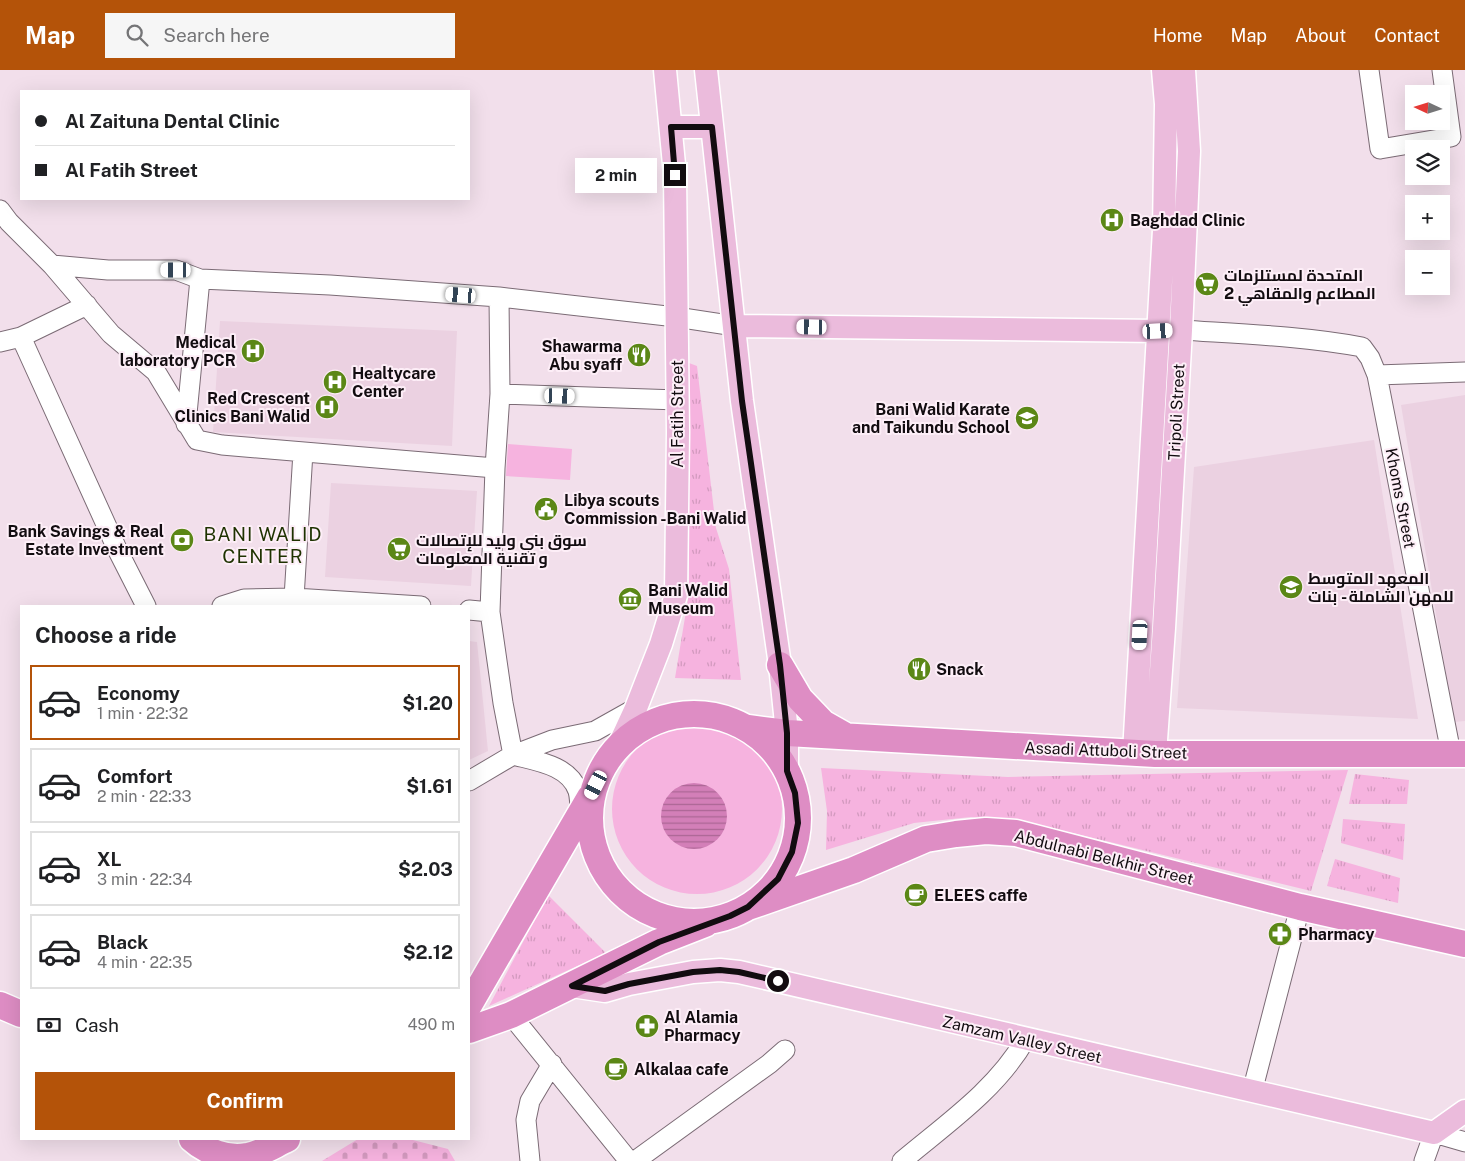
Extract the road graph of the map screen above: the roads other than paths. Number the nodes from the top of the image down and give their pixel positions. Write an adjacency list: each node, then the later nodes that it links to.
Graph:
1 (665, 70): 7 (main road, Al Fatih Street)
2 (706, 70): 8 (main road)
3 (1163, 70): 17 (main road, Tripoli Street)
4 (1184, 70): 16 (main road, Tripoli Street)
5 (1369, 70): 6 (street)
6 (1442, 70)
7 (671, 127): 8 (main road); 14 (main road, Al Fatih Street)
8 (712, 127): 15 (main road)
9 (0, 210): 10 (street)
10 (52, 265): 11 (street); 13 (street)
11 (200, 279): 12 (street); 24 (street)
12 (498, 298): 14 (street); 22 (street)
13 (86, 305): 18 (street); 24 (street)
14 (676, 316): 15 (street); 23 (main road, Al Fatih Street)
15 (734, 326): 17 (main road); 34 (main road)
16 (1181, 330): 17 (street); 21 (street, Khoms Street); 40 (main road, Tripoli Street)
17 (1158, 331): 40 (main road, Tripoli Street)
18 (21, 337): 19 (street); 29 (street)
19 (0, 342)
20 (1465, 372): 21 (street)
21 (1377, 375): 41 (street, Khoms Street)
22 (500, 394): 23 (street); 26 (street)
23 (678, 400): 35 (main road, Al Fatih Street)
24 (186, 424): 25 (street)
25 (303, 452): 26 (street); 27 (street)
26 (495, 468): 33 (street)
27 (294, 598): 28 (street); 31 (street)
28 (246, 602): 30 (street)
29 (145, 605)
30 (228, 605)
31 (406, 605)
32 (470, 610): 33 (street)
33 (490, 612): 42 (street)
34 (780, 665): 37 (main road); 38 (highway)
35 (636, 708): 39 (main road, Al Fatih Street); 42 (street)
36 (748, 728): 37 (highway, Assadi Attuboli Street); 39 (highway); 43 (highway)
37 (787, 733): 38 (highway, Assadi Attuboli Street); 43 (main road)
38 (846, 736): 40 (highway, Assadi Attuboli Street)
39 (618, 747): 45 (highway)
40 (1144, 753): 41 (highway, Assadi Attuboli Street)
41 (1458, 754)
42 (513, 755): 44 (street); 46 (street)
43 (787, 771): 47 (highway)
44 (470, 780)
45 (596, 785): 46 (highway); 49 (highway)
46 (580, 815): 52 (highway)
47 (748, 907): 48 (highway, Abdulnabi Belkhir Street); 49 (highway)
48 (1300, 907): 50 (highway, Abdulnabi Belkhir Street); 60 (street)
49 (715, 920): 51 (highway)
50 (1465, 944)
51 (572, 986): 55 (highway); 57 (main road, Zamzam Valley Street)
52 (470, 1003)
53 (0, 1005): 54 (highway)
54 (20, 1014)
55 (511, 1015): 56 (highway); 59 (street)
56 (470, 1030)
57 (1025, 1040): 60 (main road, Zamzam Valley Street); 70 (street)
58 (785, 1050): 69 (street)
59 (552, 1064): 67 (street); 68 (street)
60 (1252, 1092): 62 (main road, Zamzam Valley Street)
61 (1465, 1111): 62 (main road)
62 (1434, 1134): 65 (street); 71 (street)
63 (283, 1140): 66 (highway)
64 (197, 1141): 66 (highway)
65 (1465, 1142)
66 (262, 1145)
67 (530, 1161)
68 (629, 1161)
69 (635, 1161)
70 (902, 1161)
71 (1424, 1161)

